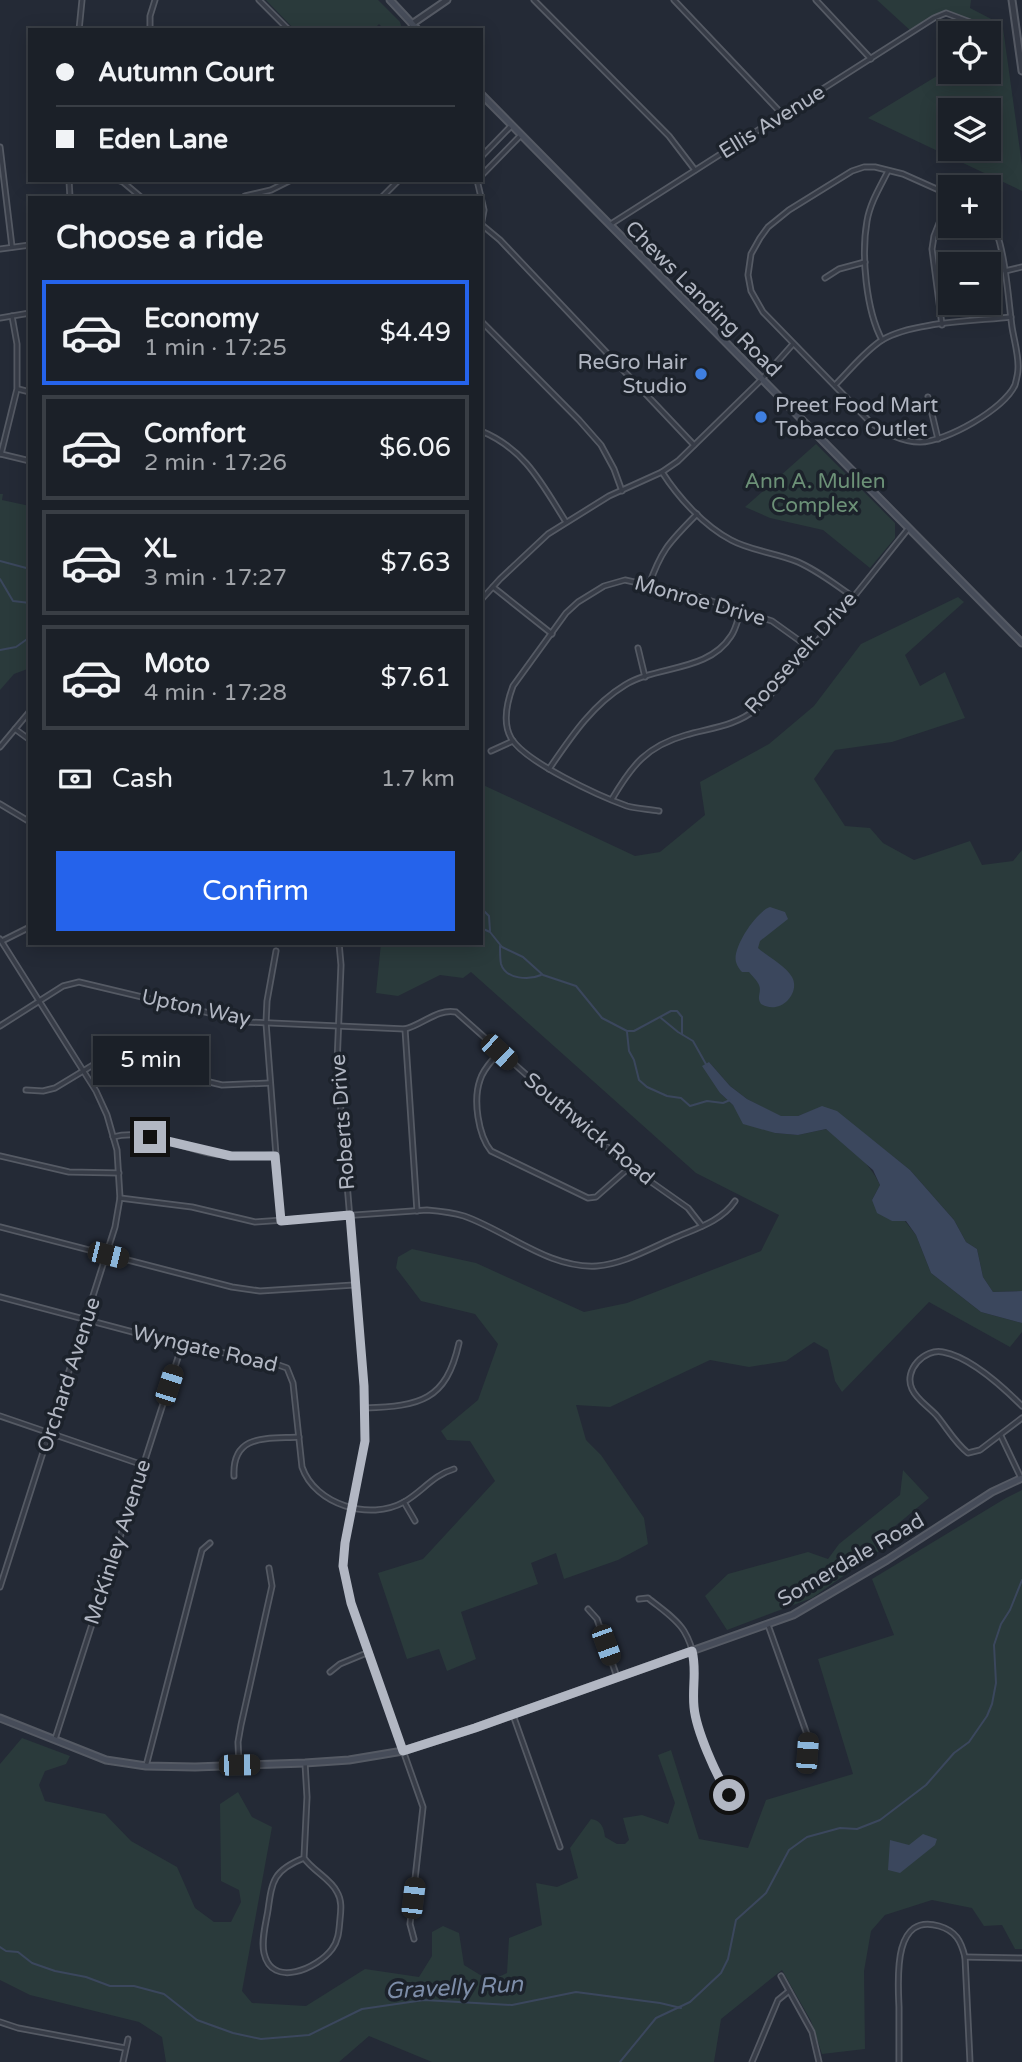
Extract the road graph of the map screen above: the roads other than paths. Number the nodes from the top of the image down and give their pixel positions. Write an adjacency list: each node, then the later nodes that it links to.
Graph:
1 (82, 0): 12 (street)
2 (155, 0): 13 (street)
3 (259, 0): 14 (street)
4 (390, 0): 11 (main road)
5 (447, 0): 11 (street)
6 (534, 0): 24 (street)
7 (674, 0): 19 (street)
8 (816, 0): 16 (street)
9 (1012, 0): 17 (street)
10 (967, 21): 16 (street, Ellis Avenue)
11 (412, 24): 15 (main road)
12 (79, 28)
13 (149, 28)
14 (287, 28)
15 (416, 28)
16 (871, 60): 19 (street, Ellis Avenue)
17 (1022, 71)
18 (483, 96): 20 (main road, Chews Landing Road)
19 (783, 115): 24 (street, Ellis Avenue)
20 (512, 125): 21 (main road, Chews Landing Road); 23 (street)
21 (521, 135): 26 (street); 36 (main road, Chews Landing Road)
22 (0, 147): 27 (street)
23 (483, 155)
24 (695, 170): 36 (street, Ellis Avenue)
25 (888, 170): 31 (street); 42 (street); 54 (street)
26 (483, 174)
27 (2, 182): 40 (street)
28 (125, 182): 32 (street)
29 (286, 182): 33 (street)
30 (397, 182): 34 (street)
31 (938, 190)
32 (140, 196)
33 (245, 196)
34 (383, 196)
35 (938, 223): 51 (street)
36 (609, 225): 55 (main road, Chews Landing Road)
37 (483, 227): 62 (street)
38 (997, 238): 44 (street)
39 (28, 245): 40 (street)
40 (12, 247): 41 (street)
41 (0, 249)
42 (865, 262): 45 (street); 53 (street)
43 (1022, 267): 44 (street)
44 (1004, 271): 48 (street)
45 (825, 278)
46 (28, 313): 47 (street)
47 (12, 316): 49 (street); 57 (street)
48 (1011, 317): 51 (street); 61 (street)
49 (0, 318)
50 (483, 324): 52 (street)
51 (942, 325): 53 (street)
52 (485, 326): 66 (street)
53 (882, 340): 56 (street)
54 (793, 344): 55 (street); 56 (street)
55 (761, 380): 62 (street); 69 (main road, Chews Landing Road)
56 (835, 385): 61 (street)
57 (17, 389): 58 (street); 63 (street)
58 (28, 392)
59 (928, 397): 61 (street)
60 (483, 432): 68 (street)
61 (938, 439)
62 (694, 445): 65 (street)
63 (1, 454): 64 (street)
64 (28, 461)
65 (662, 472): 66 (street); 67 (street)
66 (622, 491): 68 (street)
67 (697, 514): 70 (street); 72 (street)
68 (566, 523): 71 (street)
69 (908, 529): 72 (street, Roosevelt Drive); 76 (main road, Chews Landing Road)
70 (649, 585): 74 (street, Monroe Drive); 75 (street, Monroe Drive)
71 (493, 587): 73 (street); 75 (street)
72 (853, 597): 78 (street, Roosevelt Drive)
73 (483, 598)
74 (741, 610): 78 (street, Monroe Drive); 79 (street)
75 (552, 634): 83 (street, Monroe Drive)
76 (1022, 643)
77 (638, 648): 79 (street)
78 (811, 649): 87 (street, Roosevelt Drive)
79 (645, 677): 86 (street)
80 (28, 714): 81 (street)
81 (15, 730): 82 (street); 84 (street)
82 (28, 739)
83 (513, 741): 85 (street); 86 (street)
84 (0, 747)
85 (491, 751)
86 (549, 769): 87 (street)
87 (612, 799): 89 (street)
88 (0, 804): 90 (street)
89 (659, 811)
90 (28, 821)
91 (28, 928): 92 (street)
92 (1, 940): 95 (street, Orchard Avenue)
93 (339, 945): 97 (street, Roberts Drive)
94 (276, 951): 96 (street)
95 (39, 1000): 96 (street, Upton Way); 98 (street, Upton Way); 101 (street, Orchard Avenue)
96 (266, 1023): 97 (street, Upton Way); 102 (street)
97 (338, 1024): 99 (street, Upton Way); 112 (street, Roberts Drive)
98 (0, 1026)
99 (405, 1029): 100 (street, Southwick Road); 111 (street)
100 (499, 1052): 107 (street, Southwick Road); 107 (street)
101 (84, 1072): 102 (street); 103 (street); 104 (street, Orchard Avenue)
102 (270, 1083): 106 (street)
103 (26, 1090)
104 (113, 1138): 106 (street); 108 (street, Orchard Avenue)
105 (0, 1156): 108 (street)
106 (275, 1156): 113 (street)
107 (630, 1167): 114 (street, Southwick Road)
108 (119, 1173): 109 (street, Orchard Avenue)
109 (120, 1198): 113 (street); 116 (street, Orchard Avenue)
110 (735, 1201): 114 (street)
111 (416, 1211): 112 (street); 114 (street)
112 (350, 1215): 113 (street); 117 (street, Roberts Drive)
113 (281, 1221)
114 (702, 1226)
115 (0, 1227): 116 (street)
116 (108, 1255): 117 (street); 119 (street, Orchard Avenue)
117 (355, 1285): 123 (street, Roberts Drive)
118 (0, 1297): 119 (street, Wyngate Road)
119 (87, 1320): 121 (street, Wyngate Road); 126 (street, Orchard Avenue)
120 (458, 1343): 123 (street)
121 (182, 1345): 128 (street, Wyngate Road); 129 (street, McKinley Avenue)
122 (1022, 1406): 127 (street)
123 (365, 1408): 134 (street, Roberts Drive)
124 (0, 1416): 126 (street)
125 (1022, 1418): 127 (street)
126 (50, 1433): 129 (street); 138 (street, Orchard Avenue)
127 (1001, 1436): 132 (street)
128 (299, 1437): 131 (street); 134 (street, Wyngate Road)
129 (143, 1465): 148 (street, McKinley Avenue)
130 (454, 1469): 133 (street)
131 (234, 1476)
132 (1021, 1478): 141 (main road, Somerdale Road)
133 (404, 1502): 134 (street); 135 (street)
134 (351, 1508): 143 (street, Roberts Drive)
135 (415, 1521)
136 (210, 1543): 153 (street)
137 (269, 1568): 152 (street)
138 (0, 1587)
139 (639, 1598): 142 (street)
140 (588, 1609): 145 (street)
141 (768, 1625): 142 (main road, Somerdale Road); 150 (street)
142 (692, 1651): 145 (main road, Somerdale Road); 154 (street)
143 (369, 1652): 144 (street); 149 (street, Roberts Drive)
144 (330, 1672)
145 (617, 1677): 146 (main road, Somerdale Road)
146 (513, 1715): 149 (main road, Somerdale Road); 155 (street)
147 (0, 1718): 148 (main road, Somerdale Road)
148 (55, 1739): 153 (main road, Somerdale Road)
149 (403, 1751): 151 (main road, Somerdale Road); 157 (street, Roberts Drive)
150 (807, 1753)
151 (305, 1763): 152 (main road, Somerdale Road); 156 (street)
152 (239, 1765): 153 (main road, Somerdale Road)
153 (146, 1766)
154 (729, 1795)
155 (561, 1847)
156 (304, 1858): 156 (street)
157 (414, 1939)
158 (965, 1957): 159 (street); 168 (street); 169 (street)
159 (1022, 1958)
160 (781, 1976): 161 (street)
161 (789, 1991): 166 (street); 167 (street)
162 (0, 2022): 164 (street)
163 (128, 2039): 164 (street)
164 (125, 2048): 165 (street)
165 (123, 2062)
166 (752, 2062)
167 (819, 2062)
168 (899, 2062)
169 (970, 2062)

